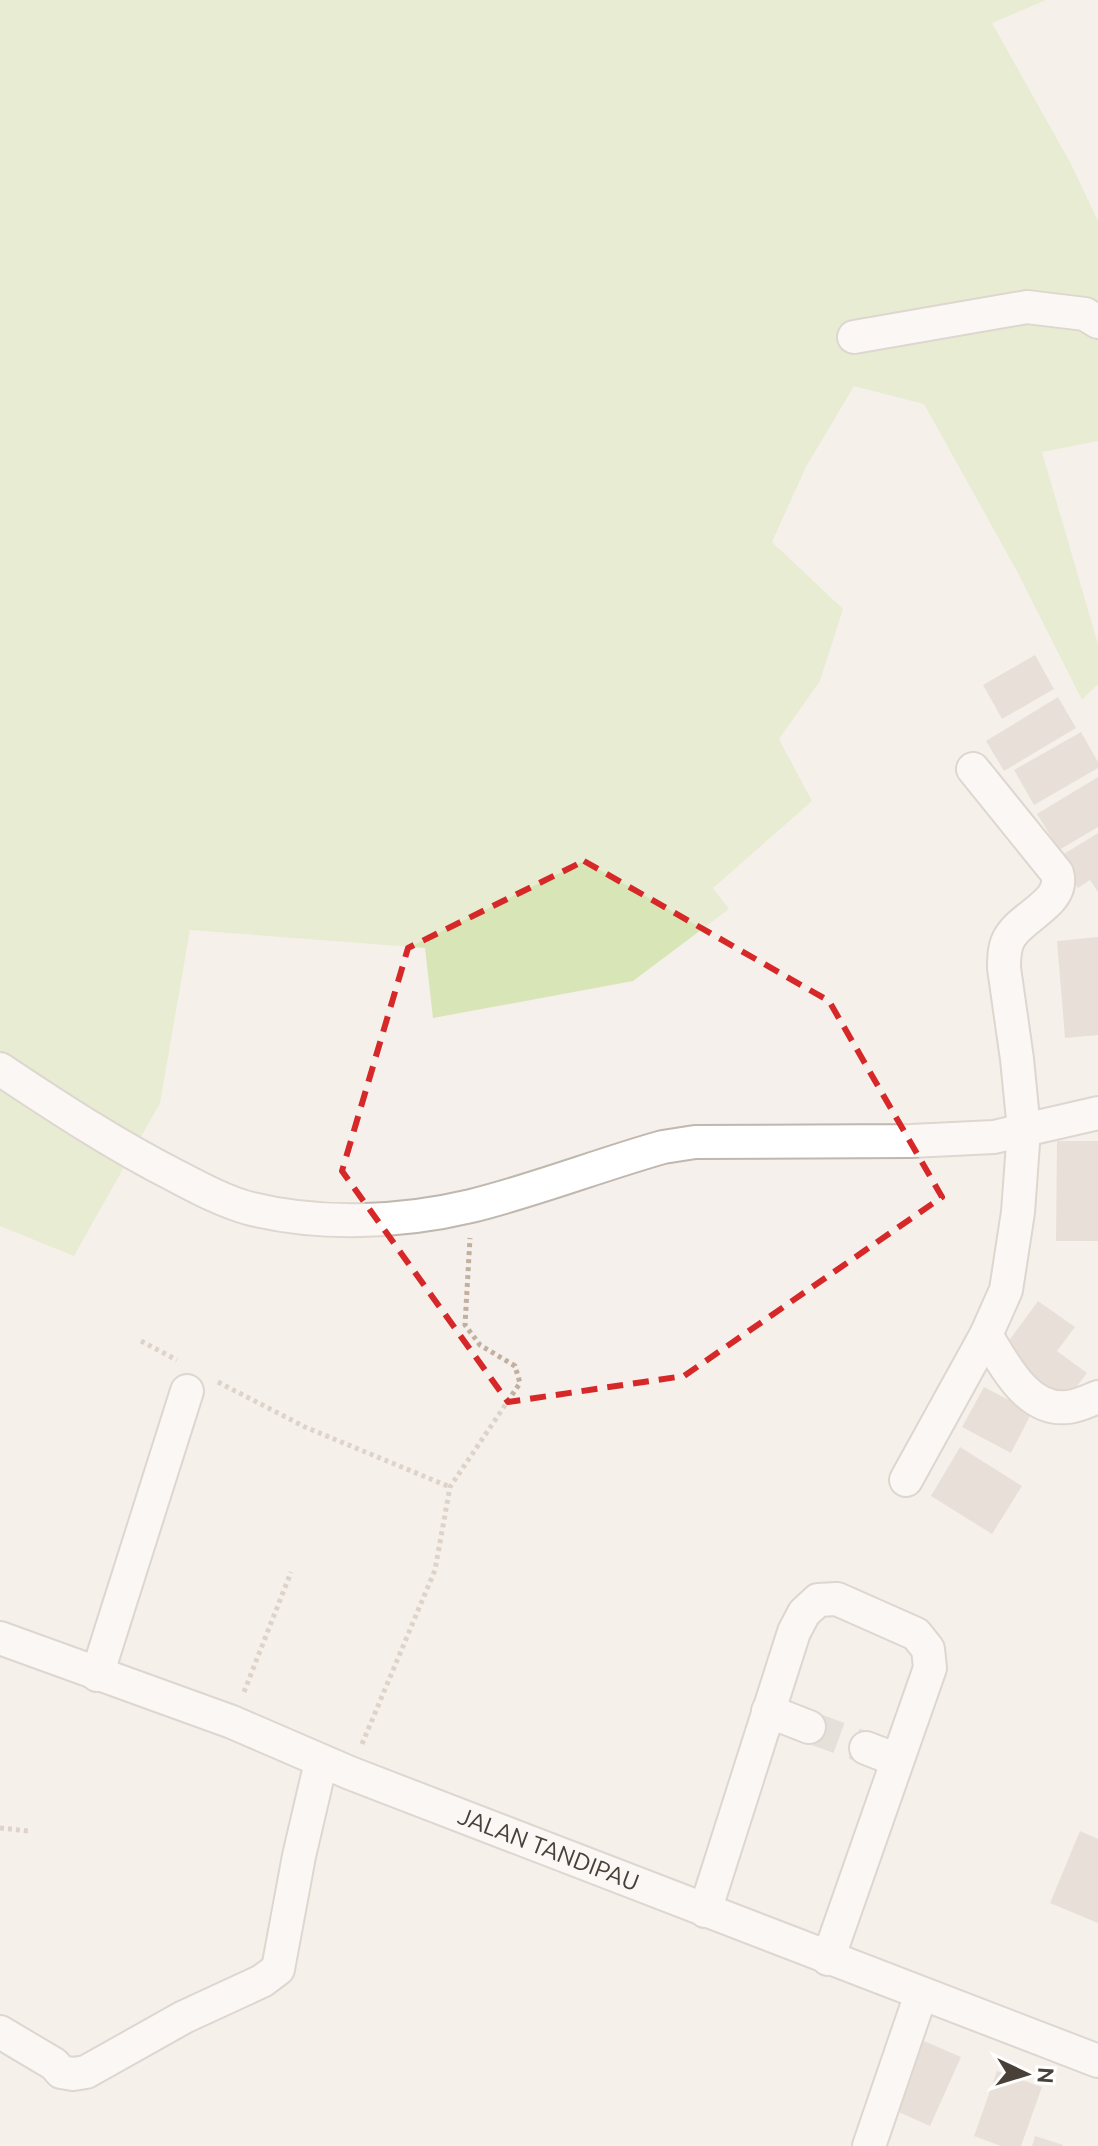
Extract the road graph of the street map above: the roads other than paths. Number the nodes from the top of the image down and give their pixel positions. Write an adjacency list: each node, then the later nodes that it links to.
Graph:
1 (1098, 322): 2 (street)
2 (854, 337)
3 (973, 769): 6 (street)
4 (0, 1069): 6 (street)
5 (1098, 1113): 6 (street)
6 (1024, 1130): 7 (street)
7 (986, 1335): 9 (street); 10 (street)
8 (193, 1377): 12 (street)
9 (1098, 1397)
10 (906, 1480)
11 (0, 1638): 12 (street, JALAN TANDIPAU)
12 (97, 1675): 17 (street, JALAN TANDIPAU)
13 (768, 1711): 14 (street); 16 (street); 18 (street)
14 (809, 1727)
15 (866, 1748): 16 (street)
16 (897, 1760): 19 (street)
17 (336, 1768): 18 (street, JALAN TANDIPAU); 21 (street)
18 (705, 1911): 19 (street, JALAN TANDIPAU)
19 (828, 1959): 20 (street, JALAN TANDIPAU)
20 (921, 1994): 22 (street, JALAN TANDIPAU); 23 (street)
21 (0, 2032)
22 (1098, 2061)
23 (869, 2146)

